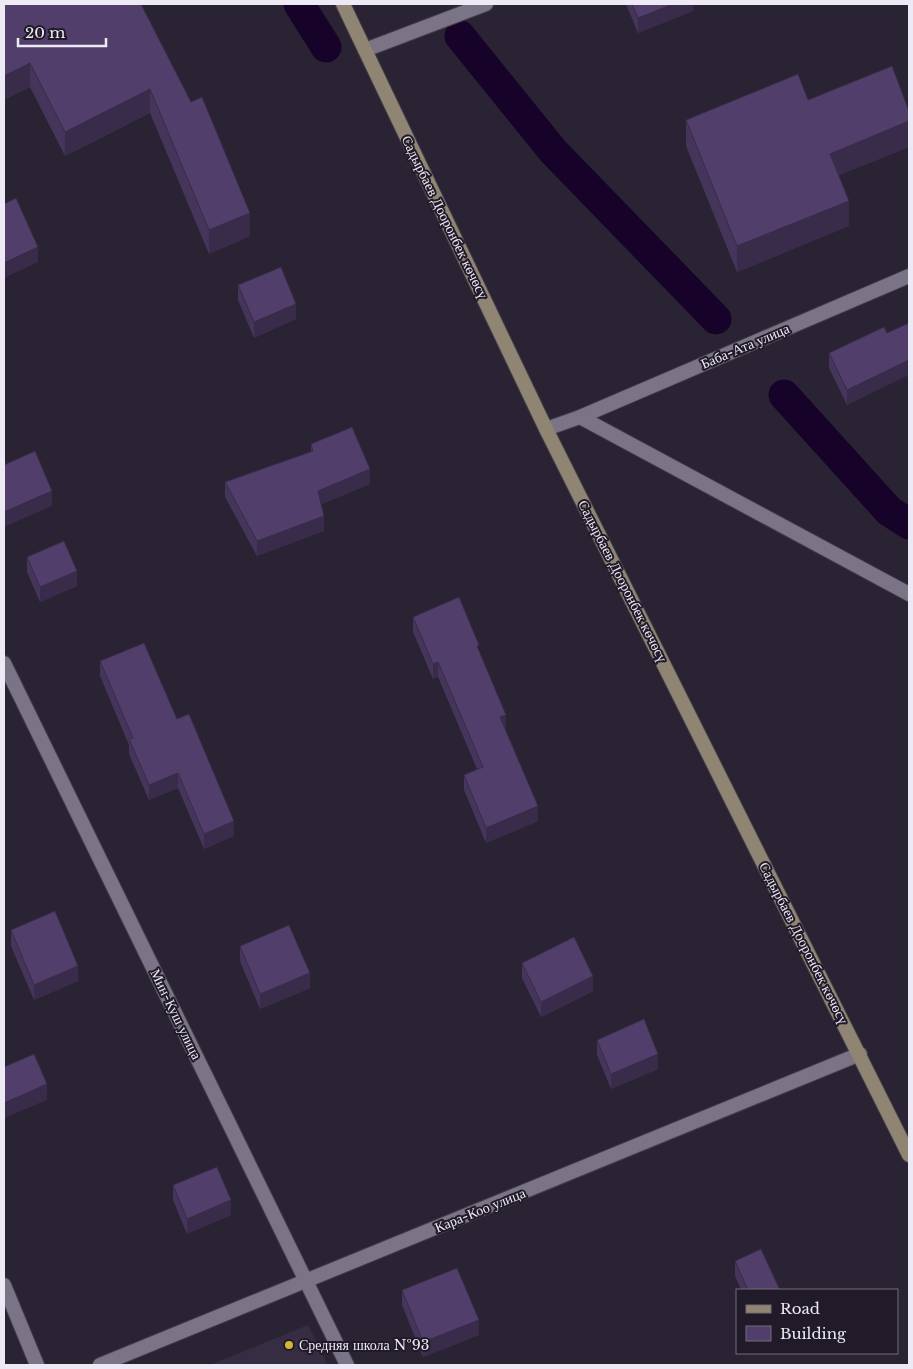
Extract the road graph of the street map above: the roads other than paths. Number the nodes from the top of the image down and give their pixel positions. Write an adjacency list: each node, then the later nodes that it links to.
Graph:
1 (343, 4): 3 (main road, Садырбаев Дооронбек көчөсү)
2 (486, 4): 3 (street)
3 (365, 50): 6 (main road, Садырбаев Дооронбек көчөсү)
4 (909, 276): 5 (street, Баба-Ата улица)
5 (580, 417): 6 (street, Баба-Ата улица); 7 (street)
6 (546, 429): 9 (main road, Садырбаев Дооронбек көчөсү)
7 (909, 594)
8 (4, 663): 11 (street, Мин-Куш улица)
9 (860, 1054): 10 (main road, Садырбаев Дооронбек көчөсү); 11 (street, Кара-Коо улица)
10 (909, 1155)
11 (306, 1281): 14 (street, Кара-Коо улица); 15 (street, Мин-Куш улица)
12 (4, 1285): 13 (street)
13 (37, 1365)
14 (100, 1365)
15 (347, 1365)

